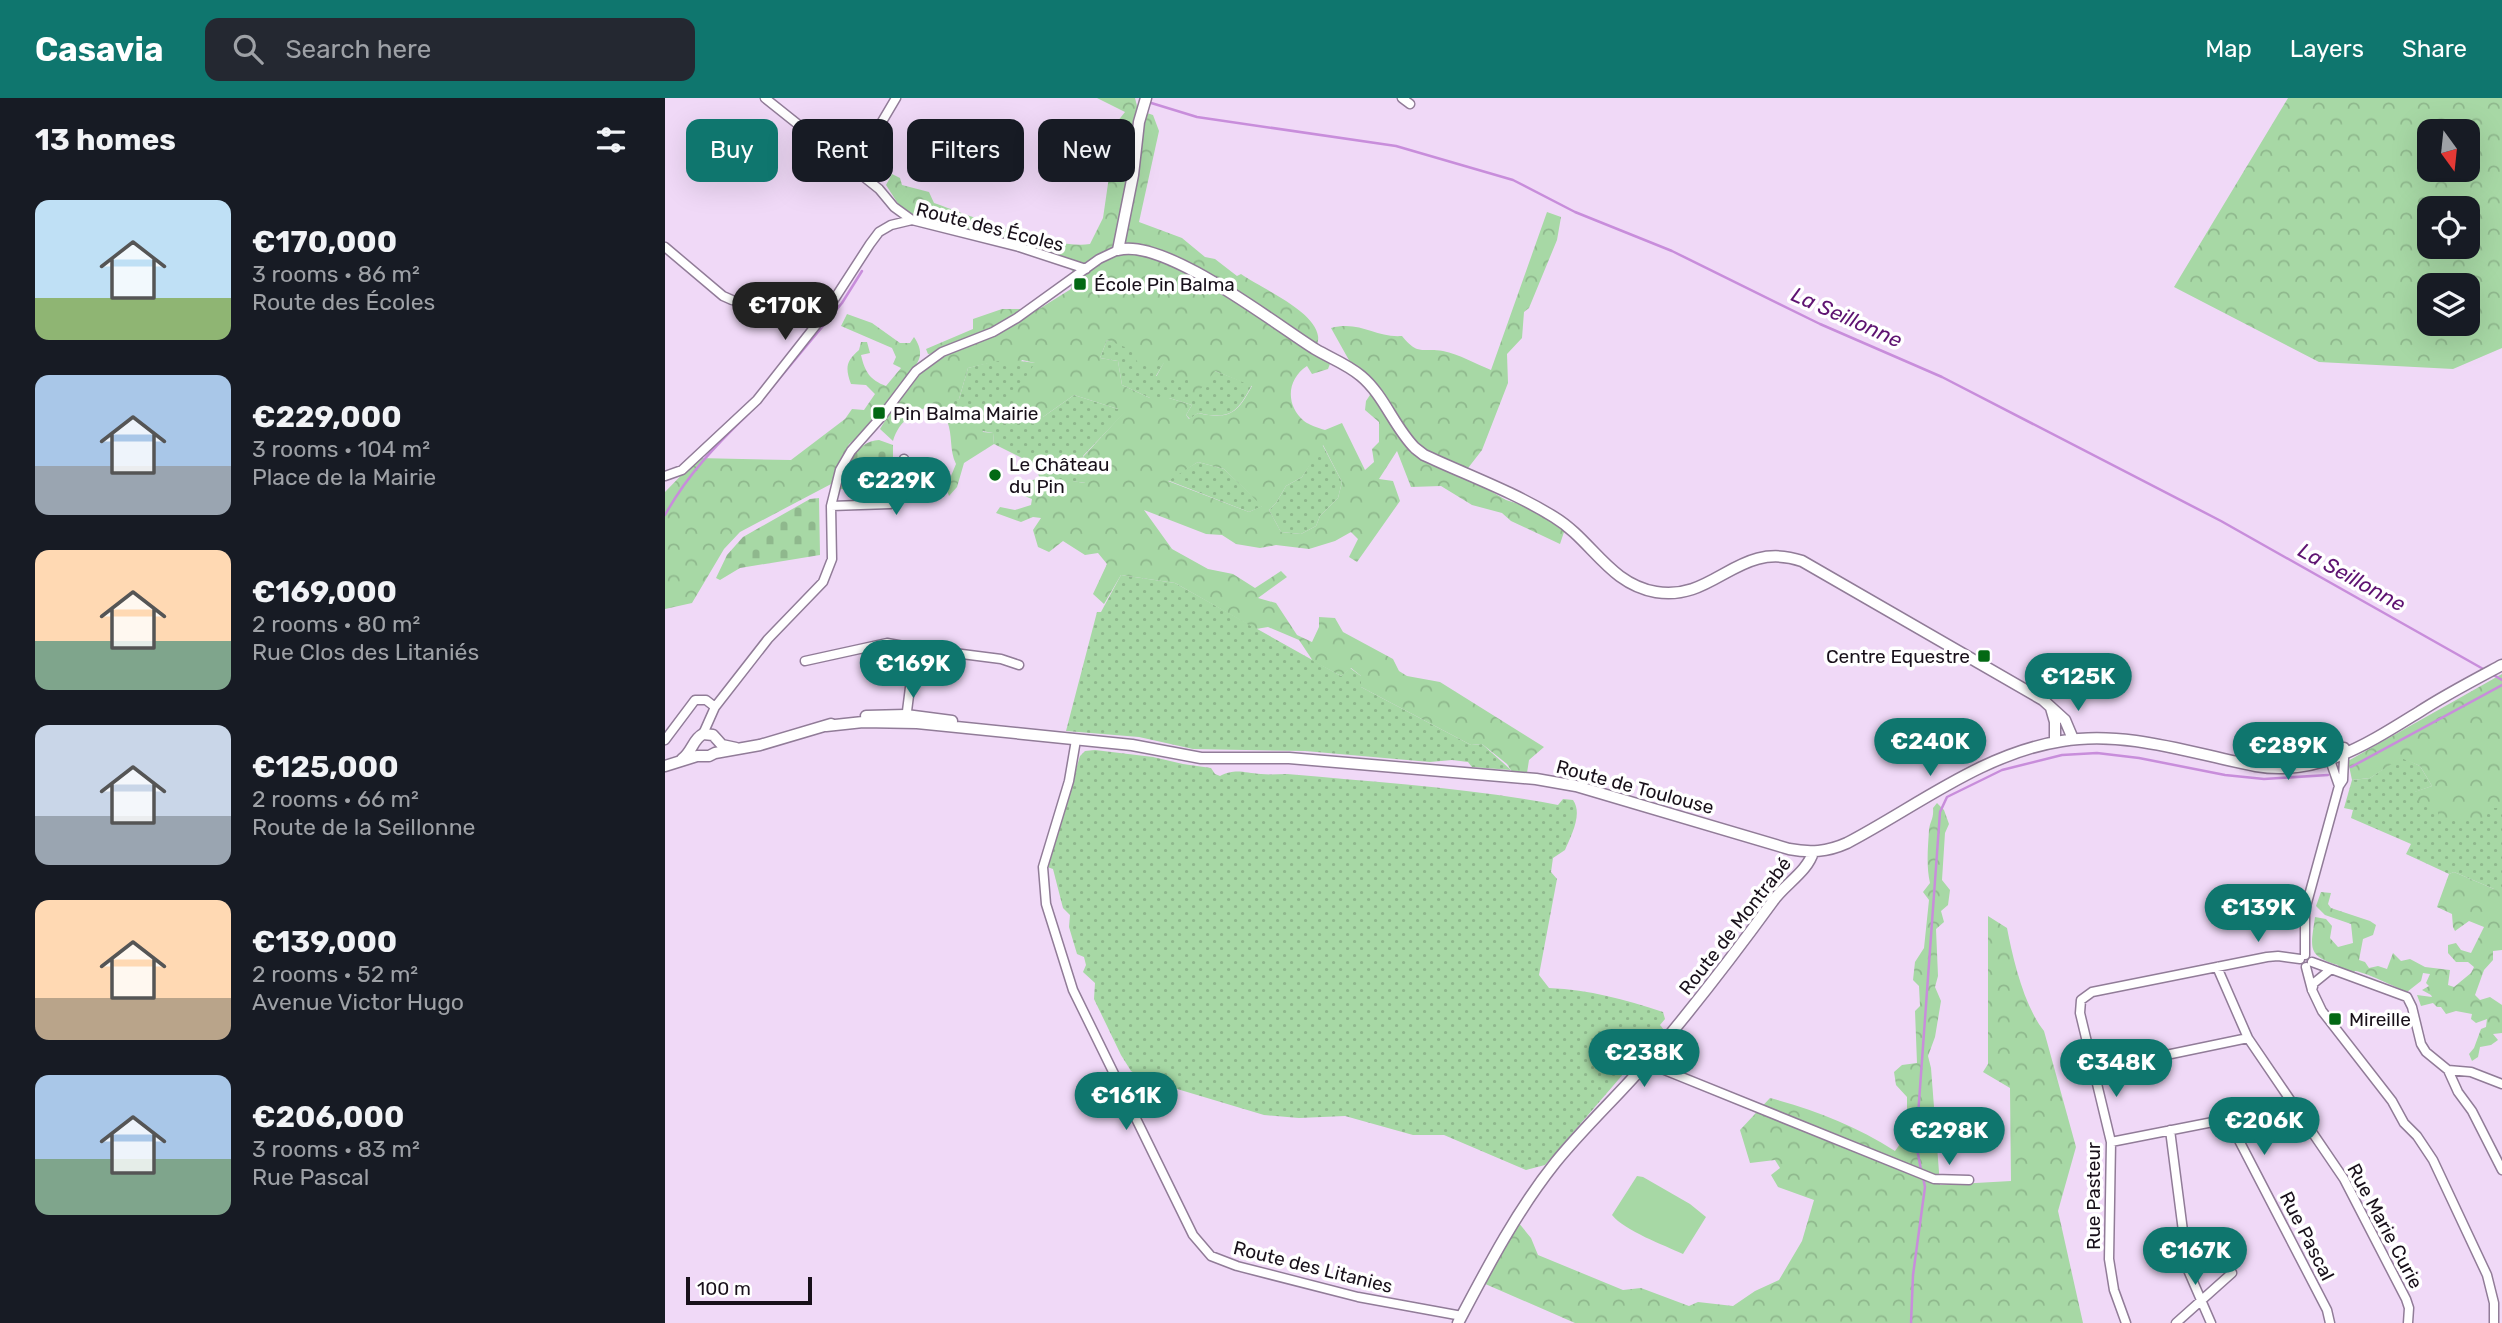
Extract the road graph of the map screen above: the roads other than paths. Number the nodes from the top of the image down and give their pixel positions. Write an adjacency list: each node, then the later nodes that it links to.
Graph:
1 (765, 98): 7 (street)
2 (895, 98): 6 (street)
3 (1146, 98): 13 (street)
4 (1402, 98): 5 (street)
5 (1411, 104)
6 (883, 119)
7 (792, 120)
8 (870, 182): 9 (street)
9 (894, 206): 10 (street); 11 (street)
10 (912, 219): 11 (street, Route des Écoles); 14 (street, Route des Écoles)
11 (891, 225): 17 (street, Route des Écoles)
12 (665, 247): 15 (street)
13 (1118, 250): 14 (street); 23 (street)
14 (1086, 269): 18 (street)
15 (732, 300)
16 (904, 459): 18 (street)
17 (665, 475)
18 (831, 506): 24 (street)
19 (915, 648): 20 (street); 21 (street); 25 (street)
20 (805, 662)
21 (1019, 665)
22 (2502, 665): 33 (street, Route de Toulouse)
23 (2050, 708): 26 (street); 30 (street)
24 (713, 711): 27 (street); 29 (street)
25 (906, 719): 28 (street, Route de Toulouse); 29 (street, Route de Toulouse)
26 (2073, 739): 30 (street, Route de Toulouse); 33 (street, Route de Toulouse)
27 (665, 740)
28 (1076, 740): 36 (street, Route de Toulouse); 53 (street, Route des Litanies)
29 (712, 741): 31 (street); 32 (street)
30 (2055, 742): 36 (street, Route de Toulouse)
31 (695, 746): 32 (street); 34 (street)
32 (701, 755): 34 (street)
33 (2336, 756): 35 (street); 35 (street)
34 (669, 765)
35 (2339, 786): 37 (street)
36 (1813, 852): 43 (street, Route de Montrabé)
37 (2302, 957): 38 (street); 39 (street)
38 (2309, 964): 40 (street); 41 (street)
39 (2217, 967): 42 (street, Rue Marie Curie); 44 (street, Rue Pasteur)
40 (2330, 970): 41 (street); 45 (street)
41 (2312, 990): 59 (street)
42 (2248, 1038): 44 (street); 58 (street, Rue Marie Curie)
43 (1647, 1063): 50 (street); 53 (street, Route de Montrabé)
44 (2094, 1070): 48 (street, Rue Pasteur)
45 (2448, 1070): 46 (street); 49 (street)
46 (2502, 1084)
47 (2170, 1130): 48 (street, Rue Pascal); 52 (street); 57 (street, Rue Pascal)
48 (2111, 1142): 54 (street, Rue Pasteur)
49 (2502, 1170)
50 (1969, 1181)
51 (2232, 1273): 52 (street)
52 (2200, 1302): 55 (street); 56 (street)
53 (1460, 1319)
54 (2126, 1323)
55 (2176, 1323)
56 (2211, 1323)
57 (2330, 1323)
58 (2408, 1323)
59 (2494, 1323)

